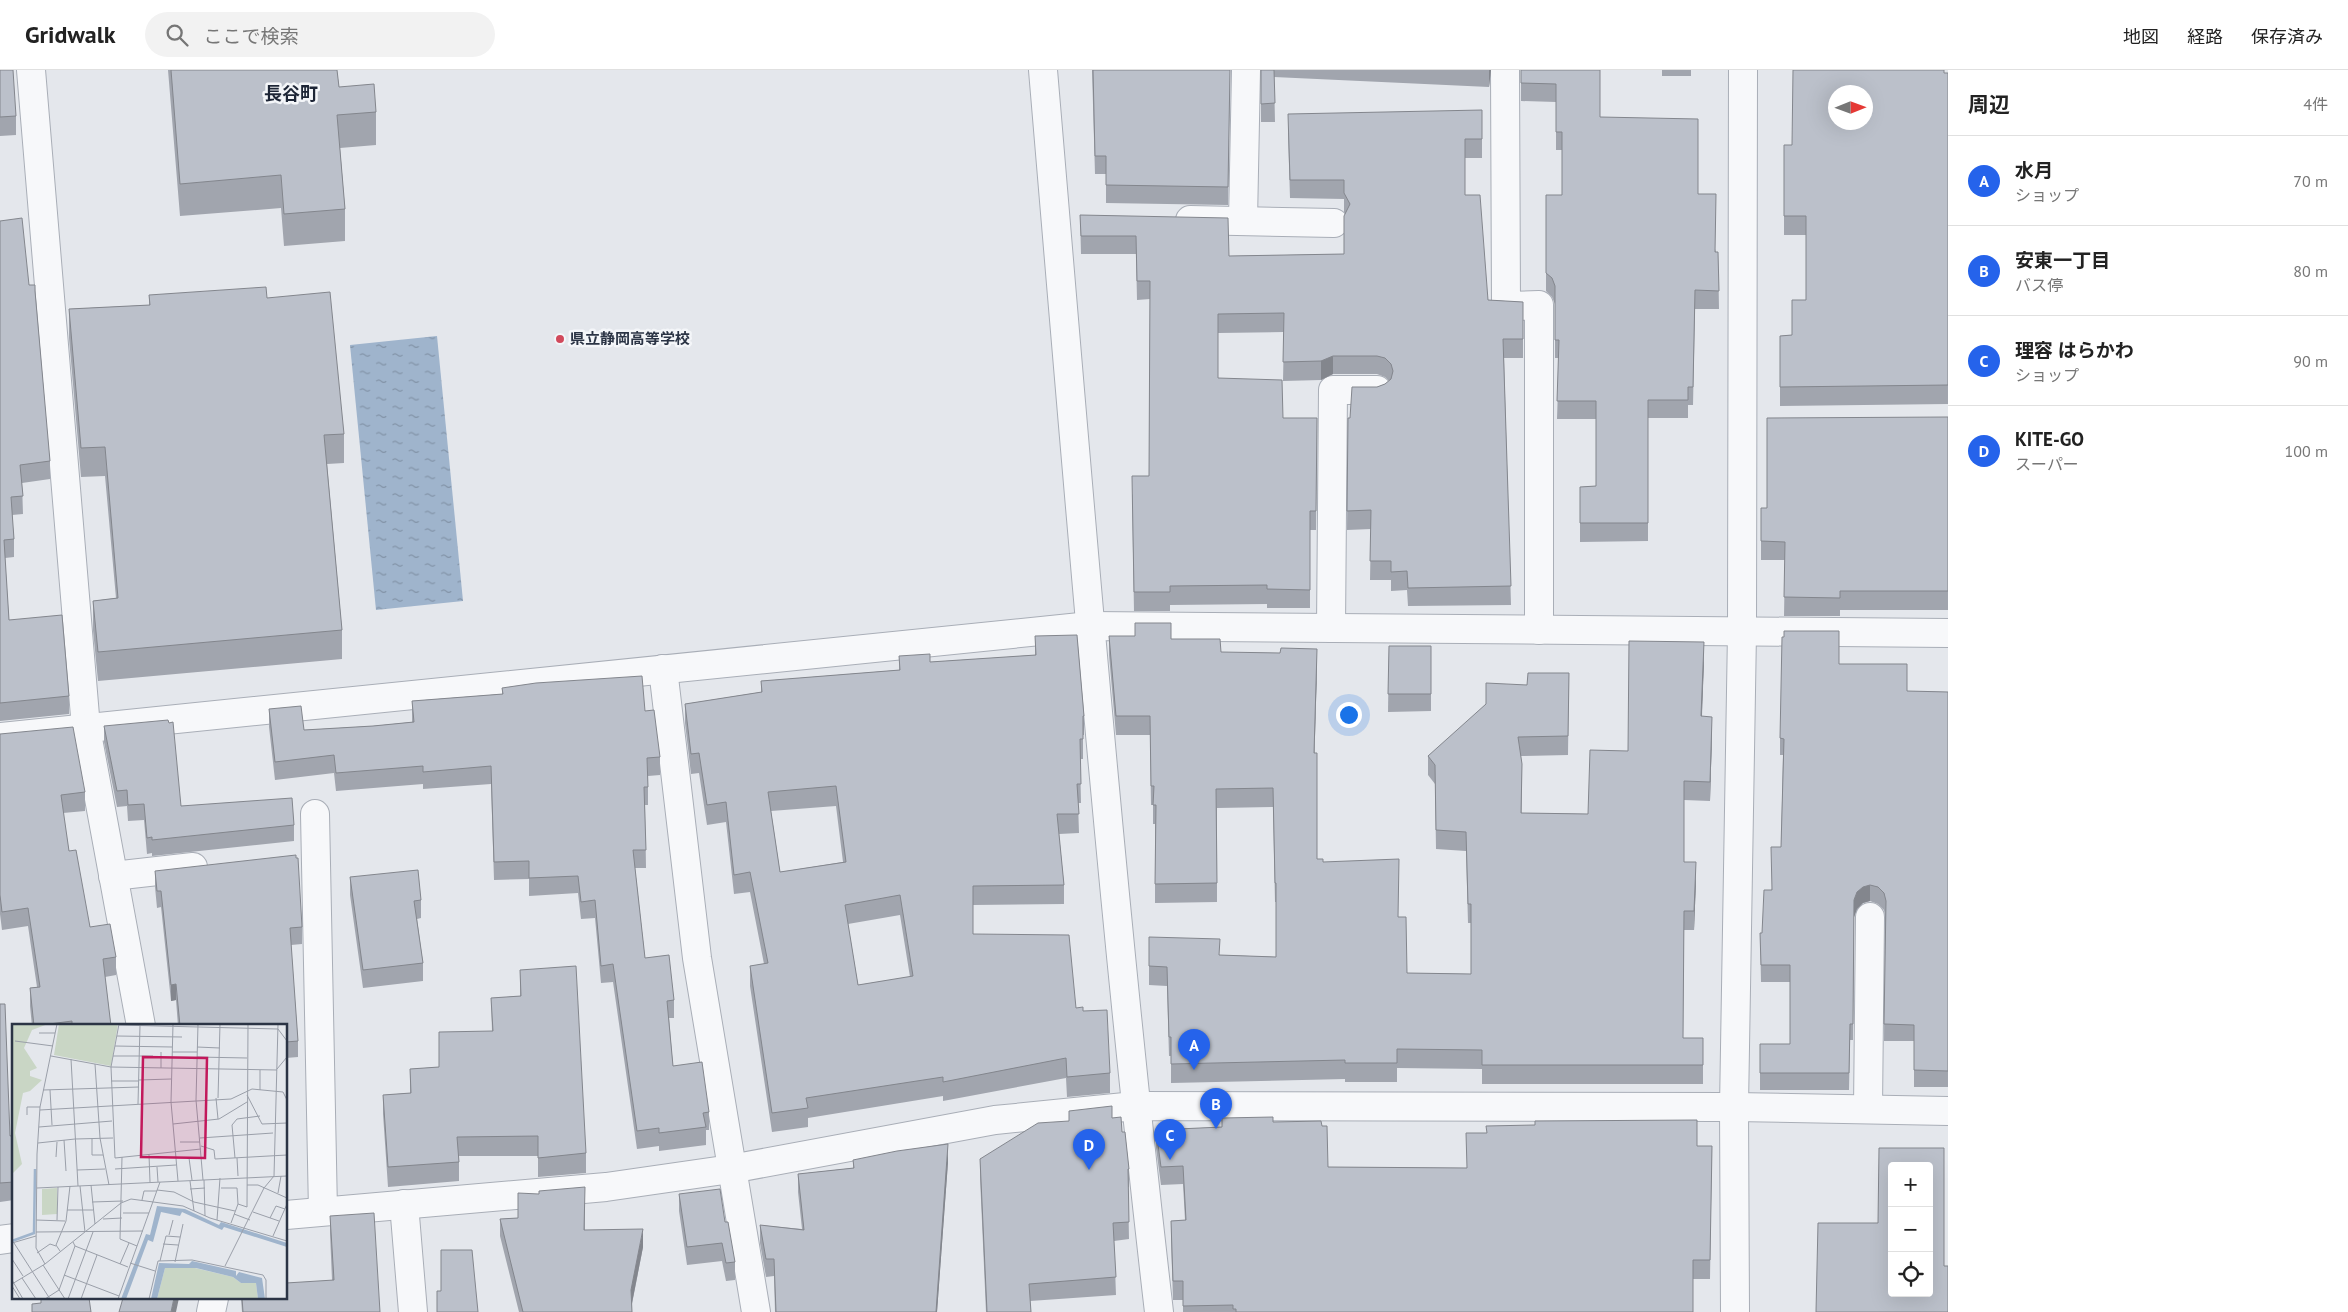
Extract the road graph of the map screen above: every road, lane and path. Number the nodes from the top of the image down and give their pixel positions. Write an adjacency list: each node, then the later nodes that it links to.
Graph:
1 (31, 70): 20 (street)
2 (1043, 70): 6 (street)
3 (1246, 70): 9 (street)
4 (1505, 70): 16 (street)
5 (1743, 70): 13 (street)
6 (1056, 218): 7 (street); 14 (street)
7 (1085, 219)
8 (1164, 220): 9 (street)
9 (1243, 221): 10 (street)
10 (1334, 223)
11 (1377, 390): 15 (street)
12 (1772, 421): 13 (street)
13 (1742, 422): 17 (street)
14 (1090, 626): 15 (street); 19 (street); 29 (street)
15 (1331, 628): 16 (street)
16 (1539, 630): 17 (street)
17 (1742, 632): 18 (street); 30 (street)
18 (1948, 633)
19 (663, 670): 20 (street); 33 (street)
20 (86, 728): 21 (street); 26 (street)
21 (0, 737)
22 (315, 814): 23 (street)
23 (316, 854): 24 (street); 35 (street)
24 (287, 857)
25 (219, 864): 26 (street)
26 (113, 876): 28 (street)
27 (1870, 916): 31 (street)
28 (141, 1024)
29 (1134, 1106): 30 (street); 33 (street); 39 (street)
30 (1734, 1107): 31 (street); 40 (street)
31 (1868, 1110): 32 (street)
32 (1948, 1111)
33 (732, 1169): 34 (street); 38 (street)
34 (404, 1204): 35 (street); 37 (street)
35 (323, 1211): 36 (street)
36 (288, 1214)
37 (413, 1312)
38 (756, 1312)
39 (1159, 1312)
40 (1735, 1312)

